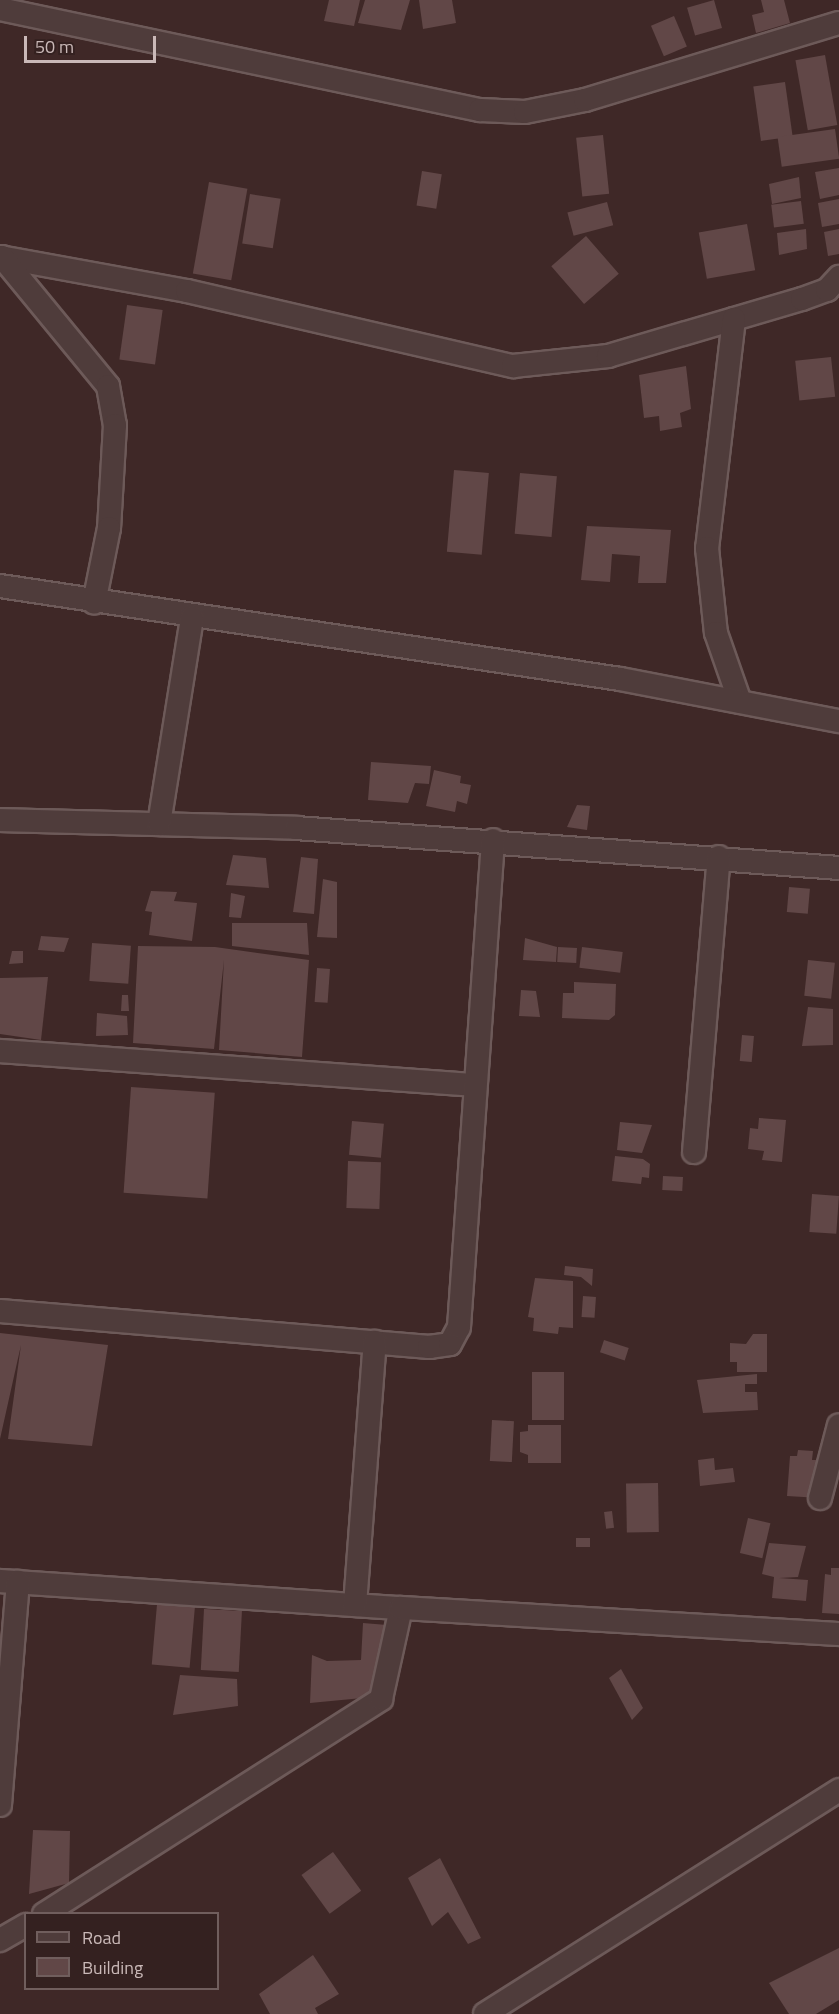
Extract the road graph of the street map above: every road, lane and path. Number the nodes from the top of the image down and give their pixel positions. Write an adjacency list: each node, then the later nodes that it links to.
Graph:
1 (0, 9): 2 (street)
2 (839, 22)
3 (1, 257): 5 (street); 7 (street)
4 (839, 278): 5 (street)
5 (734, 319): 9 (street)
6 (0, 586): 7 (street)
7 (94, 603): 8 (street)
8 (192, 617): 9 (street); 12 (street)
9 (740, 702): 10 (street)
10 (839, 721)
11 (0, 820): 12 (street)
12 (159, 824): 13 (street)
13 (493, 840): 14 (street); 17 (street)
14 (719, 857): 15 (street); 18 (street)
15 (839, 868)
16 (0, 1051): 17 (street)
17 (472, 1084): 20 (street)
18 (694, 1152)
19 (0, 1311): 20 (street)
20 (375, 1342): 24 (street)
21 (839, 1425): 22 (street)
22 (820, 1498)
23 (9, 1581): 24 (street); 28 (street)
24 (356, 1605): 25 (street)
25 (401, 1608): 26 (street); 29 (street)
26 (839, 1634)
27 (839, 1790): 32 (street)
28 (0, 1805)
29 (47, 1912)
30 (24, 1926): 31 (street)
31 (0, 1940)
32 (485, 2014)

